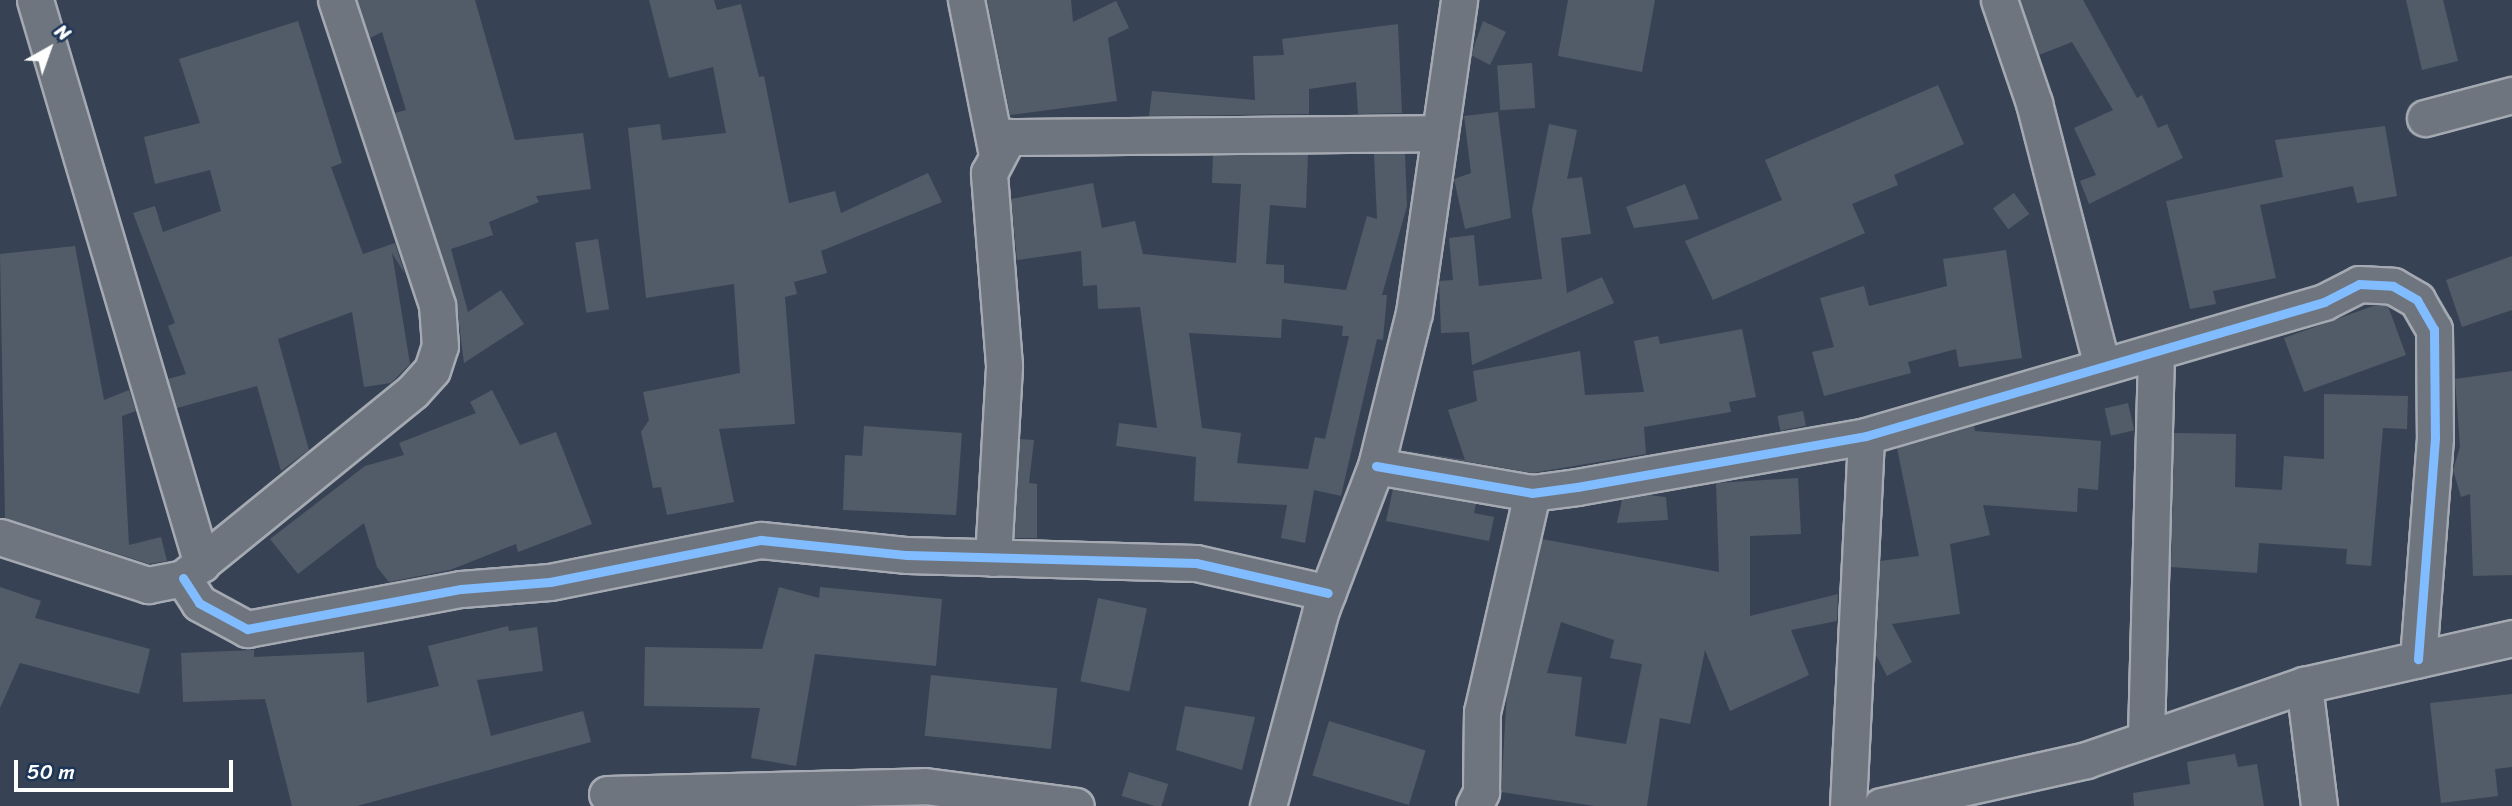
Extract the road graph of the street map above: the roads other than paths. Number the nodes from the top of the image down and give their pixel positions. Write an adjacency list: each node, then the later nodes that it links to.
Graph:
1 (35, 0): 17 (street)
2 (336, 0): 17 (street)
3 (965, 0): 9 (street)
4 (1459, 0): 8 (street)
5 (1999, 0): 11 (street)
6 (2512, 95): 7 (street)
7 (2425, 118)
8 (1440, 133): 9 (street); 13 (street)
9 (996, 150): 16 (street)
10 (2156, 352): 11 (street); 20 (street); 22 (street)
11 (2101, 363): 12 (street)
12 (1866, 436): 14 (street); 27 (street)
13 (1376, 466): 14 (street); 18 (street)
14 (1532, 493): 26 (street)
15 (0, 537): 17 (street)
16 (993, 558): 17 (street); 18 (street)
17 (193, 571)
18 (1328, 593): 25 (street)
19 (2512, 638): 20 (street)
20 (2418, 659): 21 (street)
21 (2304, 685): 22 (street); 29 (street)
22 (2146, 736): 28 (street)
23 (607, 794): 24 (street)
24 (1076, 806)
25 (1268, 806)
26 (1474, 806)
27 (1848, 806)
28 (1881, 806)
29 (2319, 806)

